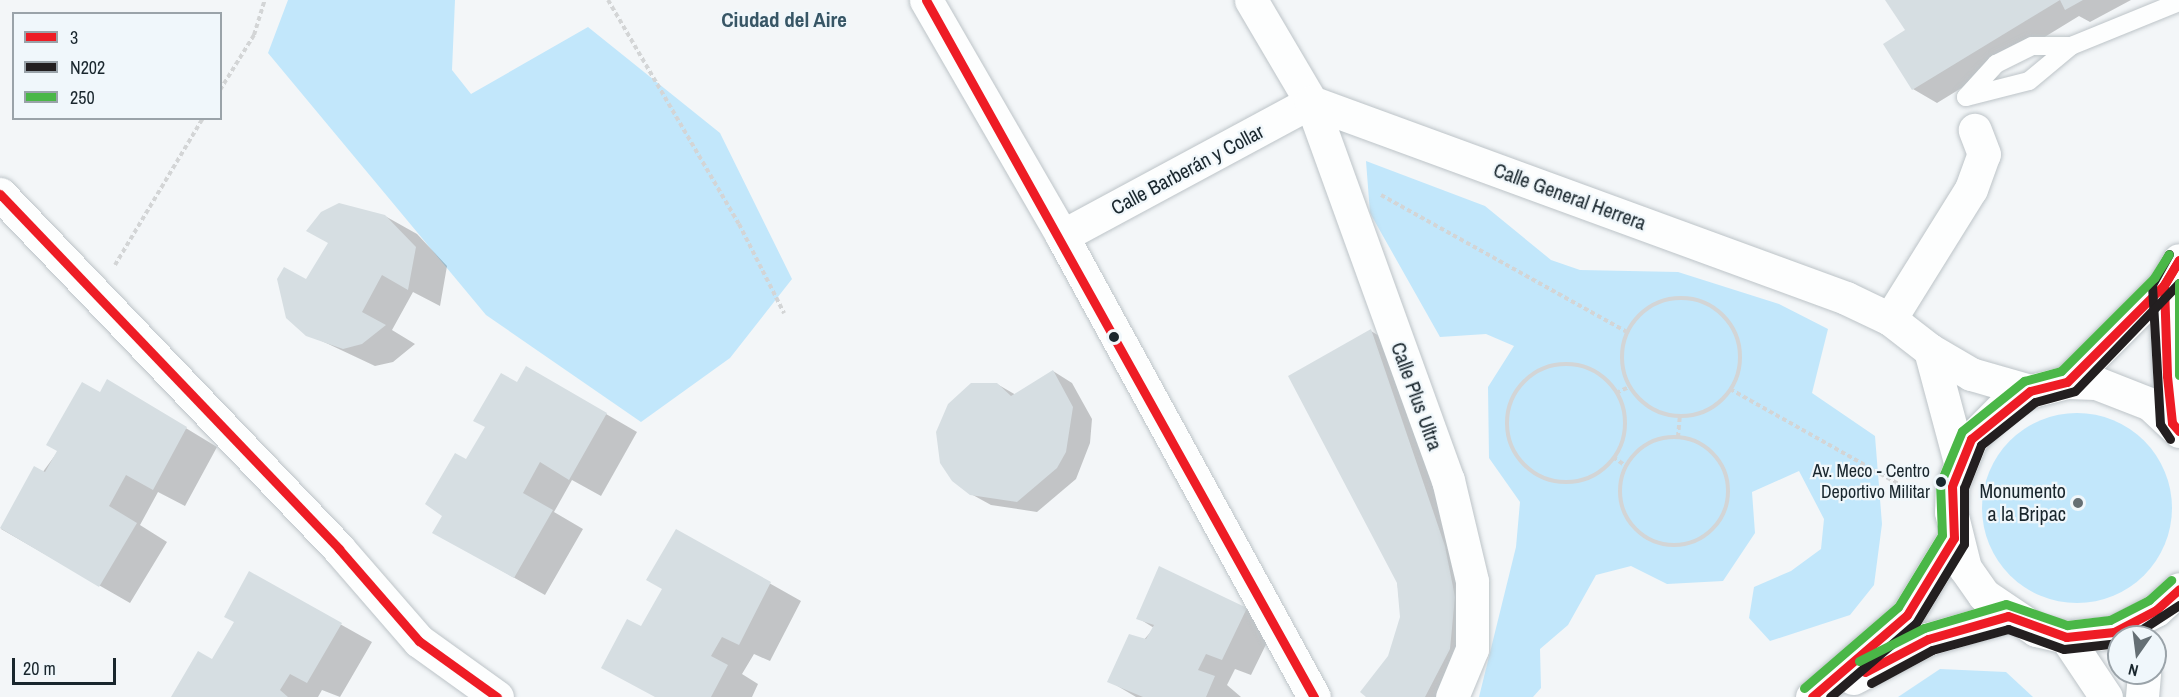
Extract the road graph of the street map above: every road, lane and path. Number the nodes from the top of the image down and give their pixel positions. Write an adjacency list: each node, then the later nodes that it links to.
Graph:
1 (265, 0): 7 (path)
2 (609, 0): 17 (path)
3 (926, 0): 14 (street)
4 (1251, 0): 9 (street)
5 (2179, 2): 6 (lane)
6 (2071, 46): 8 (lane); 8 (lane)
7 (222, 87)
8 (1966, 97): 11 (lane)
9 (1311, 102): 12 (street, Calle Plus Ultra); 14 (street, Calle Barberán y Collar); 18 (street, Calle General Herrera)
10 (202, 120): 16 (path)
11 (1976, 130): 18 (street)
12 (1339, 171): 19 (path); 39 (street, Calle Plus Ultra)
13 (0, 194): 16 (street)
14 (1062, 236): 38 (street)
15 (2171, 273): 21 (street); 27 (street)
16 (104, 303): 37 (street)
17 (784, 313)
18 (1890, 319): 20 (street, Calle General Herrera)
19 (1627, 333): 22 (path); 23 (path)
20 (1930, 350): 24 (street, Calle General Herrera); 30 (street)
21 (2067, 382): 24 (street); 27 (street)
22 (1629, 387): 25 (path); 26 (path)
23 (1730, 389): 26 (path); 32 (path)
24 (2030, 392): 30 (street)
25 (1617, 393): 29 (path); 29 (path)
26 (1680, 416): 28 (path)
27 (2176, 427)
28 (1678, 437): 31 (path); 31 (path)
29 (1613, 457): 31 (path)
30 (1960, 462): 33 (street)
31 (1626, 465)
32 (1919, 490)
33 (1954, 538): 35 (street); 40 (street)
34 (2162, 612): 36 (street)
35 (2008, 616): 36 (street); 41 (street)
36 (2066, 637): 42 (street)
37 (497, 697)
38 (1314, 697)
39 (1452, 697)
40 (1812, 697)
41 (1817, 697)
42 (2106, 697)

